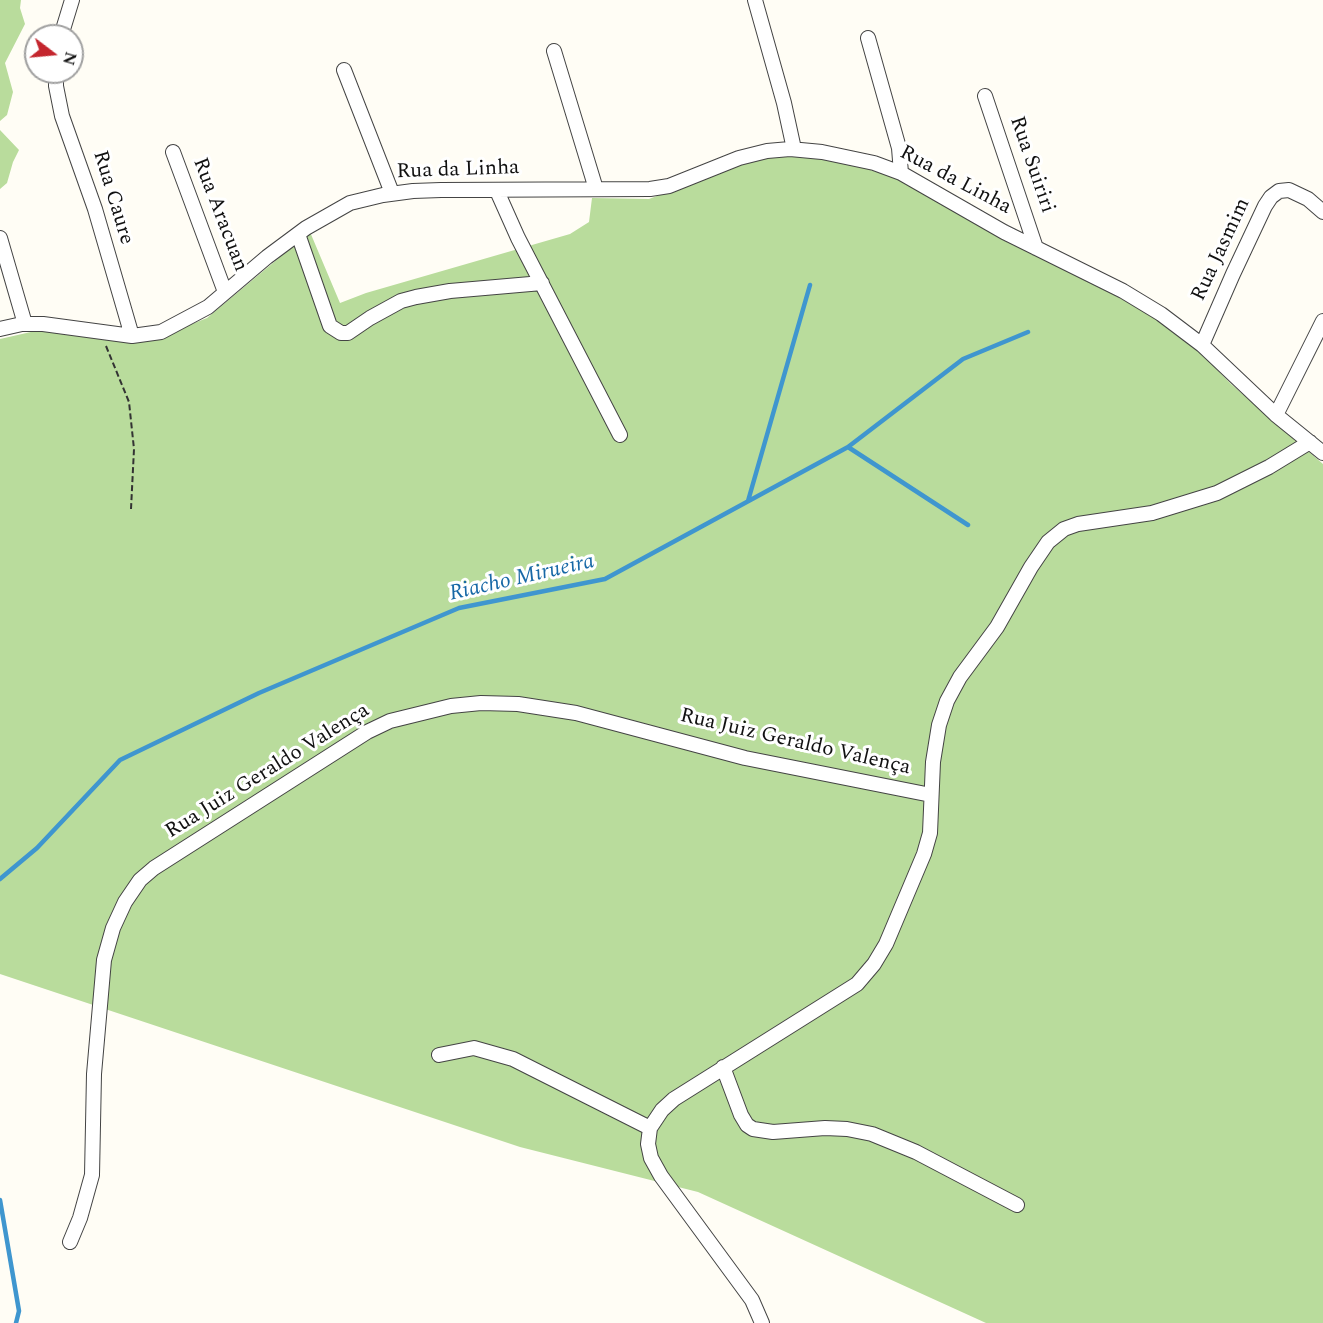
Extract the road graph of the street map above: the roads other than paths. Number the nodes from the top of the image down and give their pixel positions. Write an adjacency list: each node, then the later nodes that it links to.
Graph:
1 (72, 0): 3 (street)
2 (754, 0): 9 (street)
3 (65, 24)
4 (867, 38): 11 (street)
5 (554, 51): 12 (street)
6 (344, 70): 14 (street)
7 (56, 84): 24 (street, Rua Caure)
8 (986, 96): 18 (street, Rua Suiriri)
9 (794, 149): 11 (street, Rua da Linha); 12 (street, Rua da Linha)
10 (172, 152): 20 (street, Rua Aracuan)
11 (901, 173): 18 (street, Rua da Linha)
12 (596, 189): 13 (street, Rua da Linha)
13 (497, 191): 14 (street, Rua da Linha); 19 (street)
14 (392, 194): 16 (street, Rua da Linha)
15 (1323, 212): 25 (street, Rua Jasmim)
16 (298, 234): 19 (street); 20 (street, Rua da Linha)
17 (0, 238): 22 (street)
18 (1036, 248): 25 (street, Rua da Linha)
19 (542, 283): 27 (street)
20 (225, 292): 24 (street, Rua da Linha)
21 (1323, 321): 26 (street)
22 (25, 324): 23 (street, Rua da Linha); 24 (street, Rua da Linha)
23 (0, 329)
24 (132, 336)
25 (1202, 345): 26 (street, Rua da Linha)
26 (1276, 415): 28 (street, Rua da Linha)
27 (620, 435)
28 (1310, 442): 29 (street, Rua da Linha); 30 (street)
29 (1323, 453)
30 (931, 795): 32 (street); 35 (street, Rua Juiz Geraldo Valença)
31 (439, 1055): 33 (street)
32 (723, 1067): 33 (street); 34 (street)
33 (650, 1128): 36 (street)
34 (1017, 1205)
35 (70, 1242)
36 (762, 1323)

